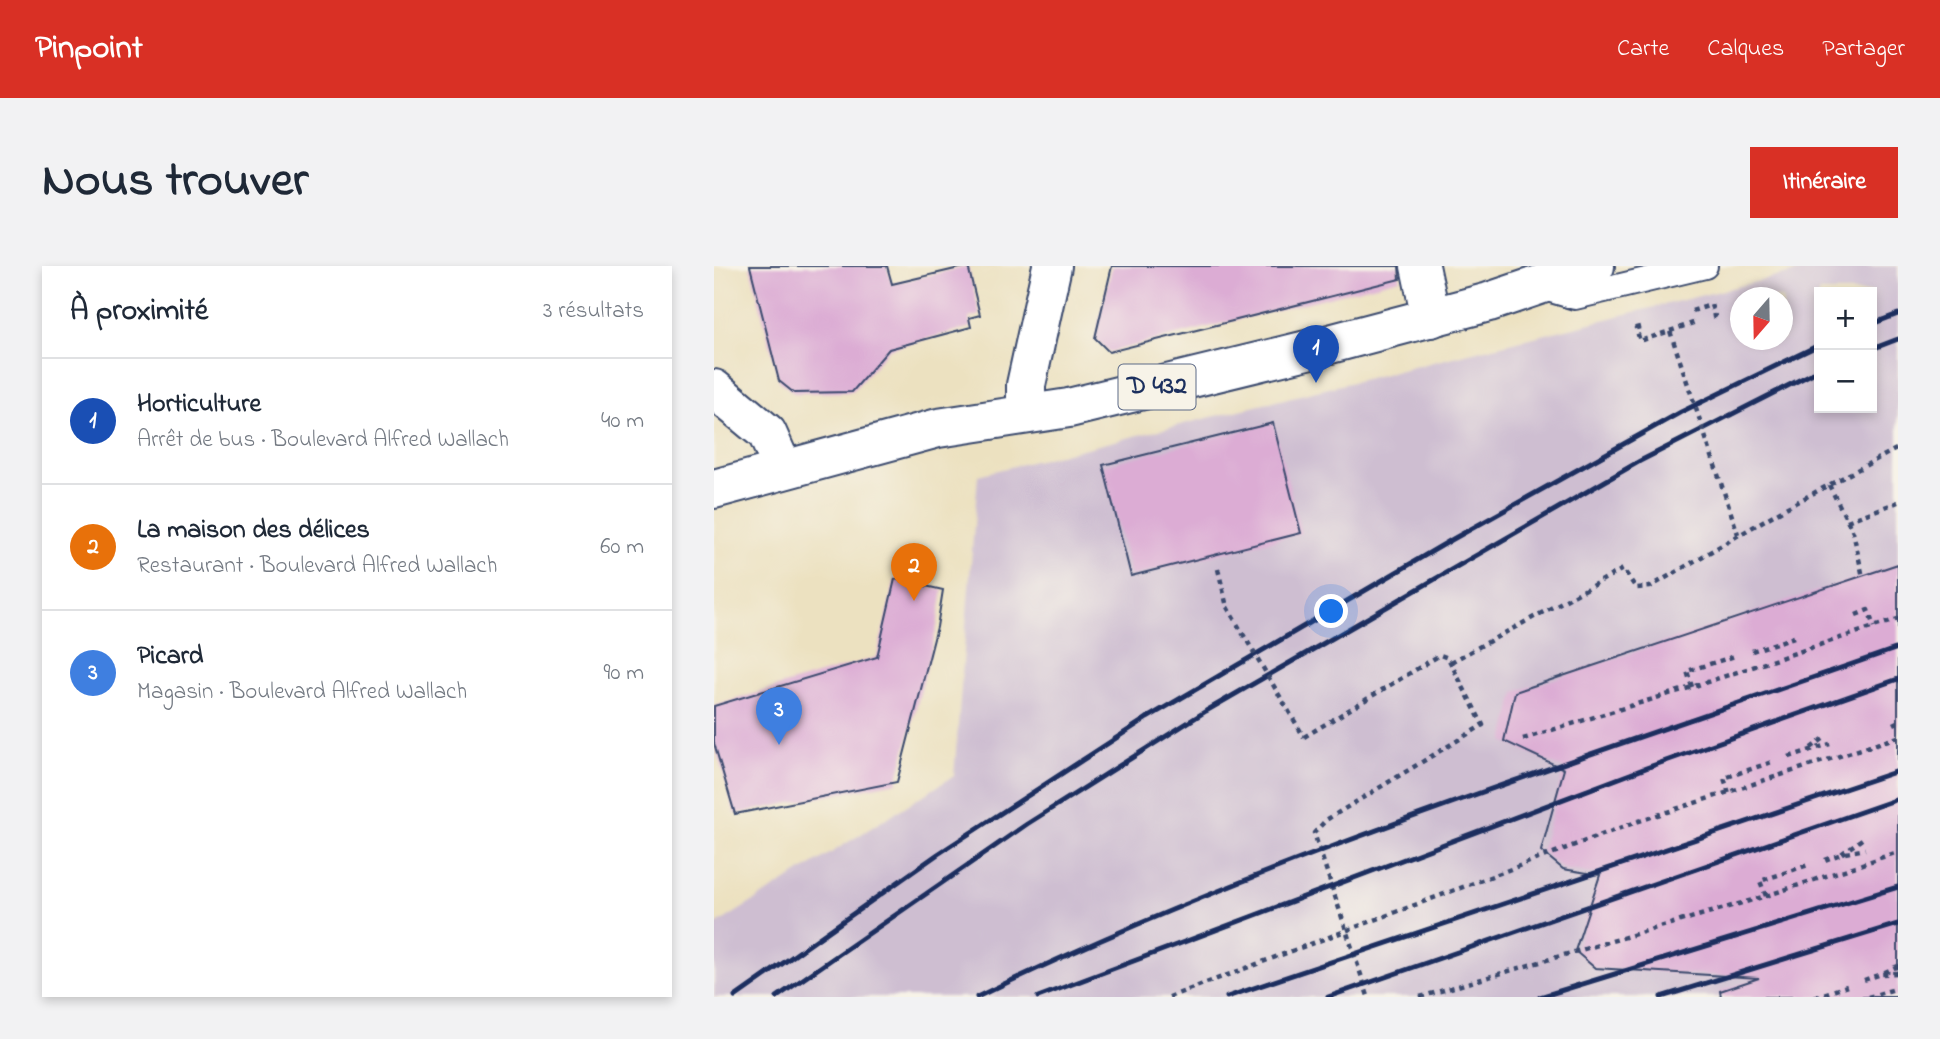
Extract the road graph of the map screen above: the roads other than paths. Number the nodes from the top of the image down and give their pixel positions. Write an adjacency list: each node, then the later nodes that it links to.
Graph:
1 (1052, 266): 8 (main road)
2 (1420, 266): 6 (main road)
3 (1595, 266): 5 (main road, D 432)
4 (1705, 266): 5 (lane)
5 (1541, 287): 6 (main road, D 432)
6 (1431, 318): 8 (main road, D 432)
7 (714, 389): 9 (main road)
8 (1026, 414): 9 (main road, D 432)
9 (783, 469): 10 (main road, D 432)
10 (714, 489)

